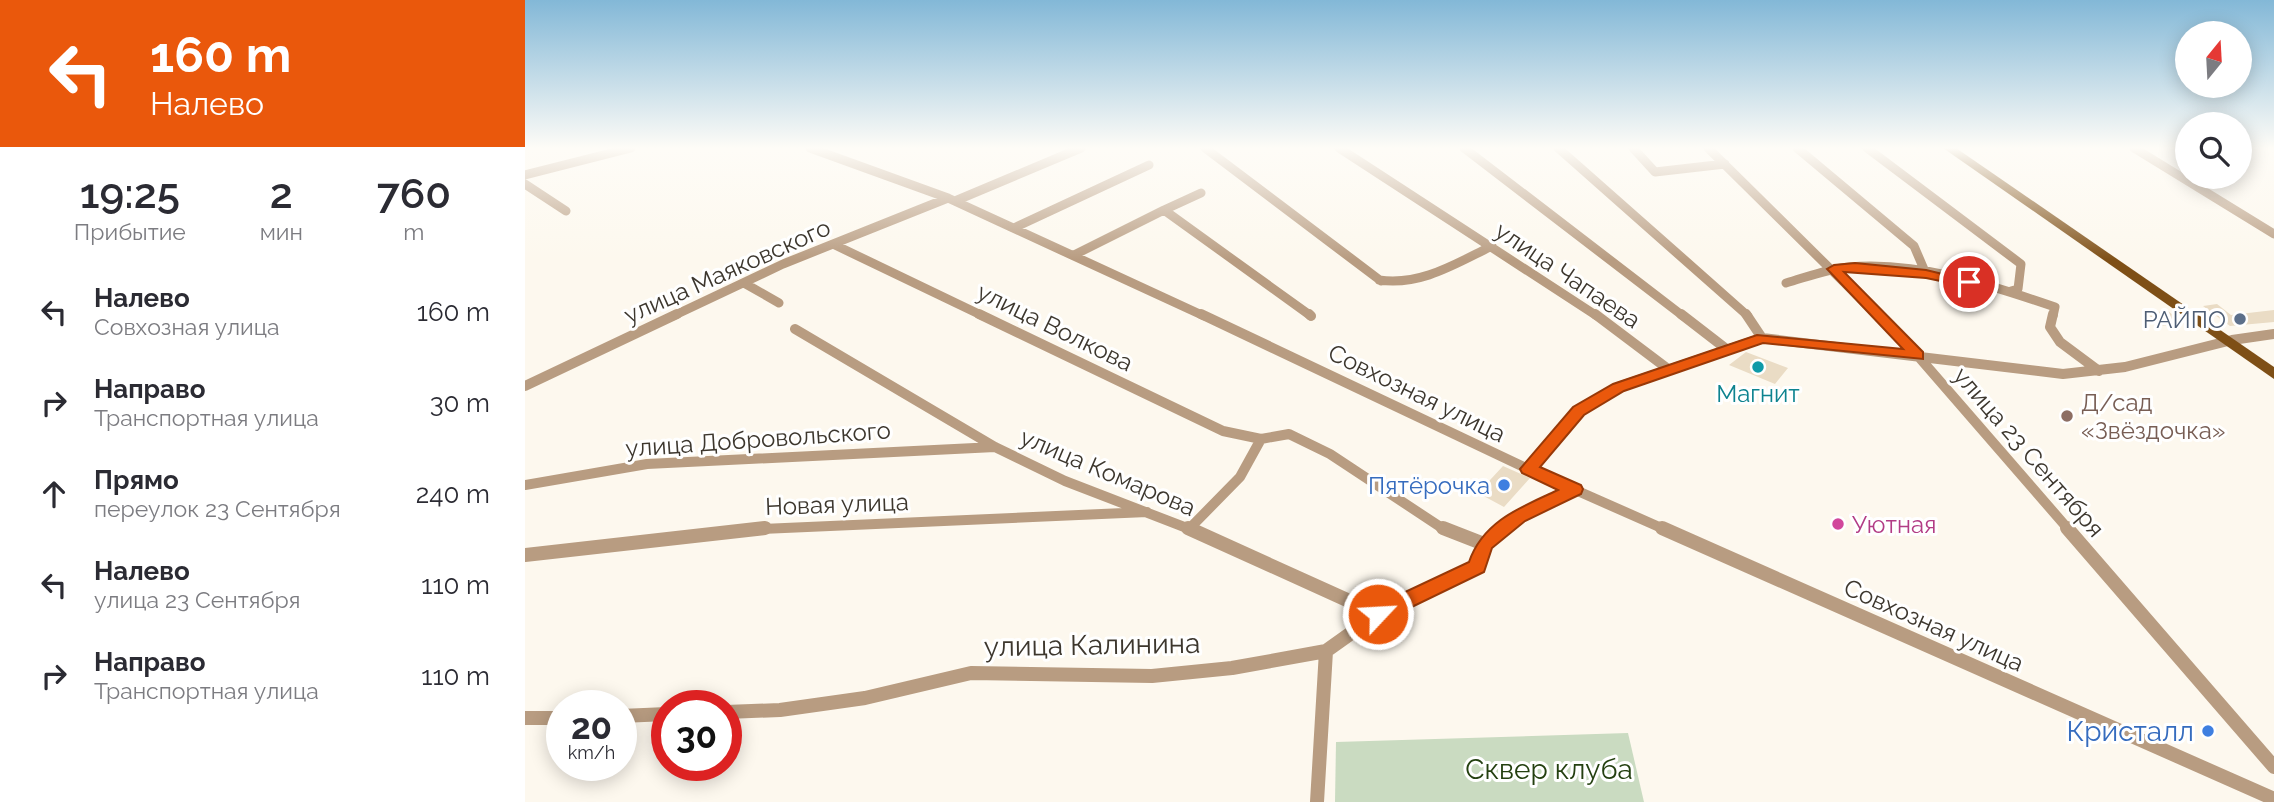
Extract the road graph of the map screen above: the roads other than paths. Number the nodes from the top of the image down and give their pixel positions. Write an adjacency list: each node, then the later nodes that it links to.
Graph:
1 (527, 185): 17 (street)
2 (914, 185): 15 (street, Совхозная улица)
3 (986, 185): 15 (street, улица Маяковского)
4 (1105, 185): 18 (street)
5 (1254, 185): 21 (street)
6 (1397, 185): 21 (street, улица Чапаева)
7 (1513, 185): 34 (street)
8 (1600, 185): 32 (street)
9 (1747, 185): 23 (street, улица 23 Сентября)
10 (1842, 185): 24 (street)
11 (1917, 185): 27 (street)
12 (2003, 185): 33 (main road)
13 (2195, 185): 19 (street)
14 (1201, 193): 16 (street)
15 (952, 199): 18 (street, Совхозная улица); 20 (street, улица Маяковского)
16 (1164, 210): 22 (street); 29 (street)
17 (566, 211)
18 (1016, 227): 22 (street, Совхозная улица)
19 (2274, 234)
20 (835, 245): 25 (street, улица Маяковского); 40 (street, улица Волкова)
21 (1492, 246): 36 (street, улица Чапаева)
22 (1074, 255): 42 (street, Совхозная улица)
23 (1834, 269): 24 (street); 26 (street); 35 (street, улица 23 Сентября)
24 (1926, 274): 27 (street)
25 (744, 283): 28 (street); 39 (street, улица Маяковского)
26 (1786, 283)
27 (2011, 291): 37 (street)
28 (779, 303)
29 (1311, 316)
30 (795, 329): 41 (street, улица Комарова)
31 (2274, 334): 33 (street)
32 (1762, 338): 34 (street); 35 (street)
33 (2226, 341): 37 (street); 38 (main road)
34 (1725, 348): 36 (street)
35 (1918, 356): 37 (street); 54 (street, улица 23 Сентября)
36 (1668, 369): 42 (street)
37 (2099, 371)
38 (2274, 374)
39 (525, 386)
40 (1261, 439): 46 (street); 47 (street, улица Волкова)
41 (995, 447): 43 (street, улица Добровольского); 45 (street, улица Комарова)
42 (1528, 469): 44 (street, Совхозная улица)
43 (525, 485)
44 (1574, 489): 47 (street, улица Калинина); 55 (street, Совхозная улица)
45 (1152, 512): 46 (street, улица Комарова); 48 (street, Новая улица)
46 (1189, 529): 49 (street, улица Комарова)
47 (1484, 544): 49 (street, улица Калинина)
48 (525, 555)
49 (1378, 614): 50 (street, улица Калинина)
50 (1326, 651): 51 (street, улица Калинина); 56 (street)
51 (742, 711)
52 (525, 718): 53 (street)
53 (546, 718)
54 (2274, 767)
55 (2274, 799)
56 (1317, 802)

